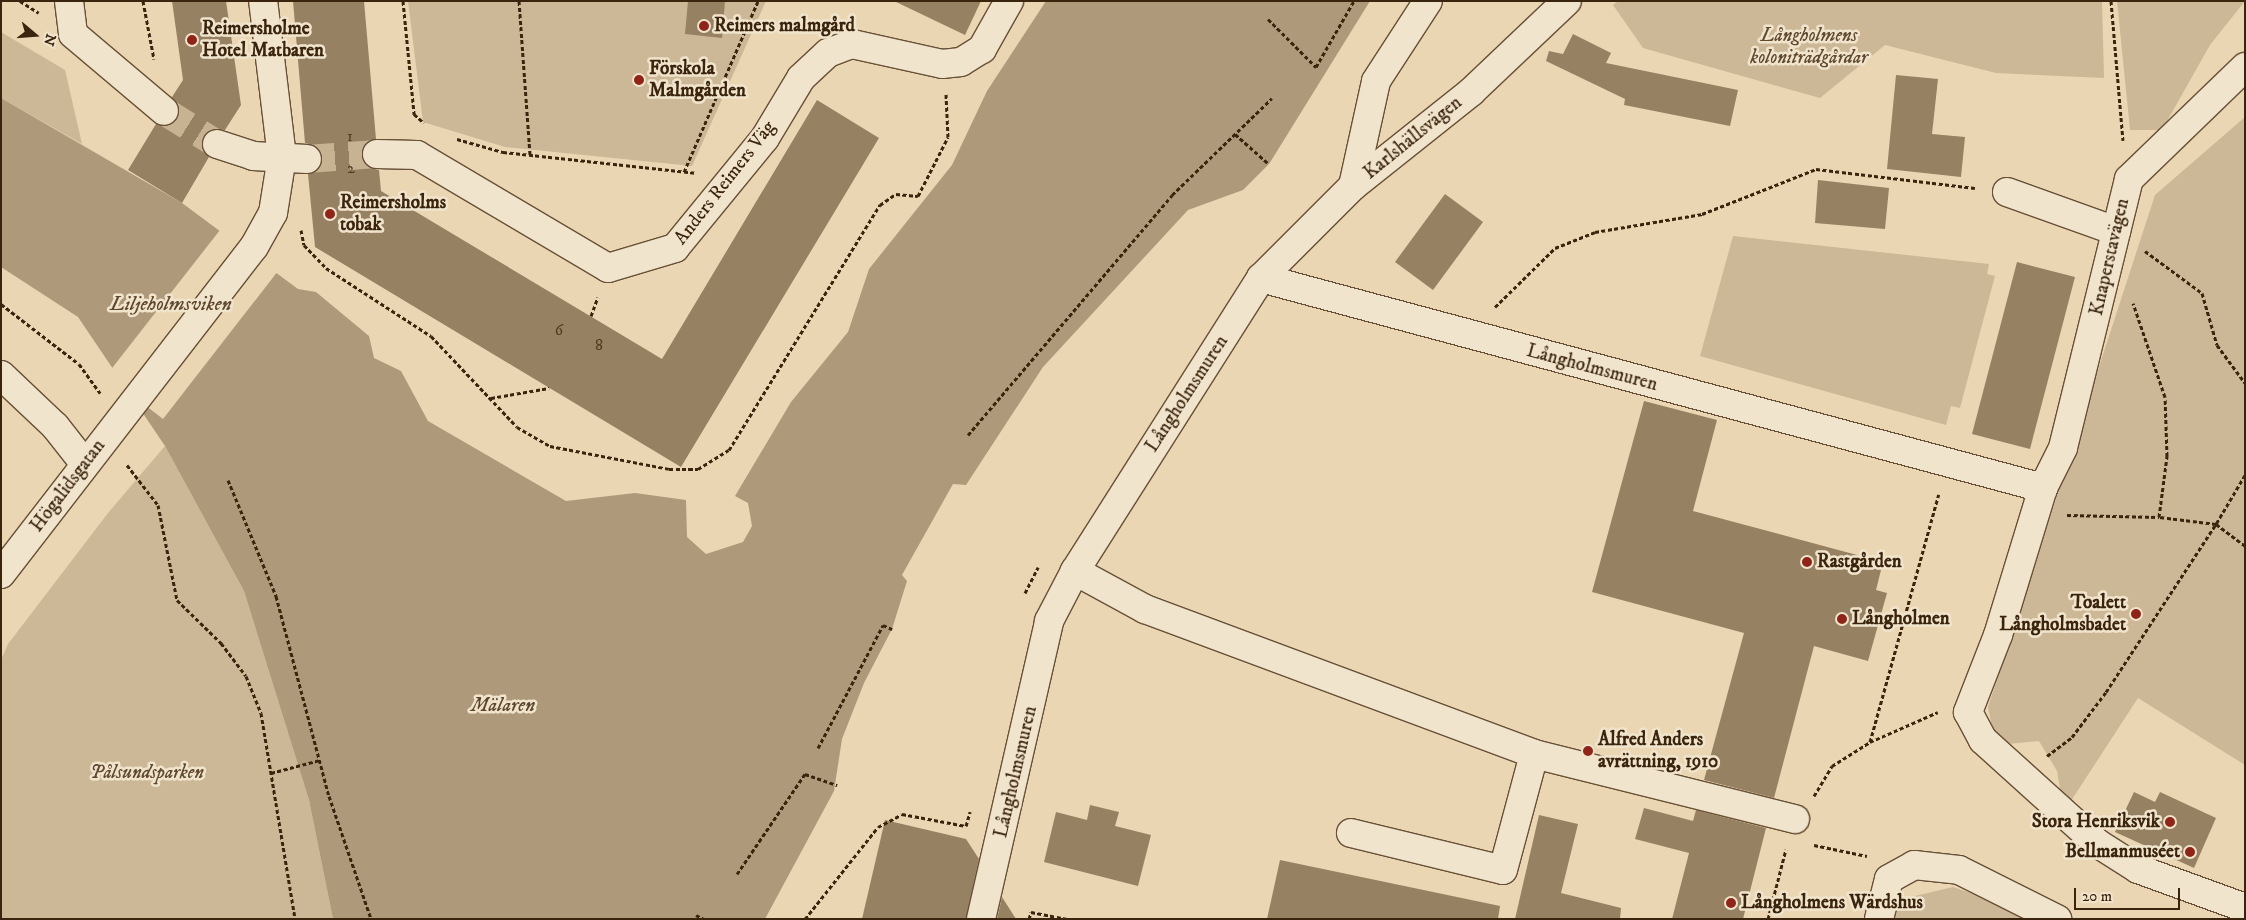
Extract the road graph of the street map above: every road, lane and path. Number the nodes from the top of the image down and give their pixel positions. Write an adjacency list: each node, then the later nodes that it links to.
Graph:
1 (70, 1): 16 (street)
2 (143, 1): 16 (path)
3 (263, 1): 23 (street, Högalidsgatan)
4 (403, 1): 17 (path)
5 (519, 1): 22 (path)
6 (758, 1): 25 (path)
7 (1009, 1): 13 (street, Anders Reimers Väg)
8 (1354, 1): 12 (path)
9 (1428, 1): 28 (street)
10 (1567, 1): 28 (street, Karlshällsvägen)
11 (2111, 1): 27 (path)
12 (1268, 19)
13 (942, 64): 26 (street, Anders Reimers Väg); 41 (path)
14 (2245, 67): 27 (street, Knaperstavägen)
15 (1272, 98): 18 (path)
16 (160, 109)
17 (434, 132): 21 (path); 22 (path)
18 (1235, 134): 24 (path); 42 (path)
19 (217, 144): 23 (street)
20 (378, 154): 21 (street, Anders Reimers Väg)
21 (417, 155): 26 (street, Anders Reimers Väg)
22 (530, 156): 25 (path)
23 (294, 158): 45 (street, Högalidsgatan)
24 (1269, 164)
25 (684, 172): 26 (path)
26 (730, 178)
27 (2129, 179): 31 (street, Knaperstavägen)
28 (1353, 186): 33 (street, Karlshällsvägen)
29 (2007, 192): 31 (street); 36 (path)
30 (300, 226): 41 (path)
31 (2116, 231): 48 (street, Knaperstavägen)
32 (2172, 268): 38 (path)
33 (1261, 278): 44 (street, Långholmsmuren); 53 (street, Långholmsmuren)
34 (2132, 298): 50 (path)
35 (1, 304): 40 (path)
36 (1493, 310)
37 (1, 375): 45 (street)
38 (2245, 383)
39 (549, 388): 41 (path)
40 (100, 394)
41 (492, 398)
42 (968, 435)
43 (125, 460): 61 (path)
44 (1934, 460): 48 (street, Långholmsmuren); 57 (path)
45 (84, 463): 54 (street, Högalidsgatan)
46 (2245, 474): 51 (path)
47 (228, 480): 60 (path)
48 (2043, 488): 56 (street)
49 (2066, 515): 50 (path)
50 (2159, 517): 51 (path)
51 (2216, 524): 52 (path); 62 (path)
52 (2245, 546)
53 (1074, 571): 59 (street); 73 (street, Långholmsmuren)
54 (1, 574)
55 (892, 629): 58 (path)
56 (1968, 712): 57 (path); 62 (street)
57 (1870, 742): 64 (path)
58 (818, 748)
59 (1534, 754): 64 (street); 65 (street)
60 (320, 760): 61 (path); 71 (path)
61 (271, 773): 70 (path)
62 (2022, 775): 68 (street)
63 (836, 785): 67 (path)
64 (1792, 830): 66 (path); 76 (path)
65 (1351, 833)
66 (1914, 864): 77 (street); 78 (street)
67 (737, 874)
68 (2245, 908)
69 (696, 915): 72 (path)
70 (294, 919)
71 (371, 919)
72 (704, 919)
73 (981, 919)
74 (1029, 919): 75 (path)
75 (1068, 919)
76 (1768, 919)
77 (1879, 919)
78 (2057, 919)

